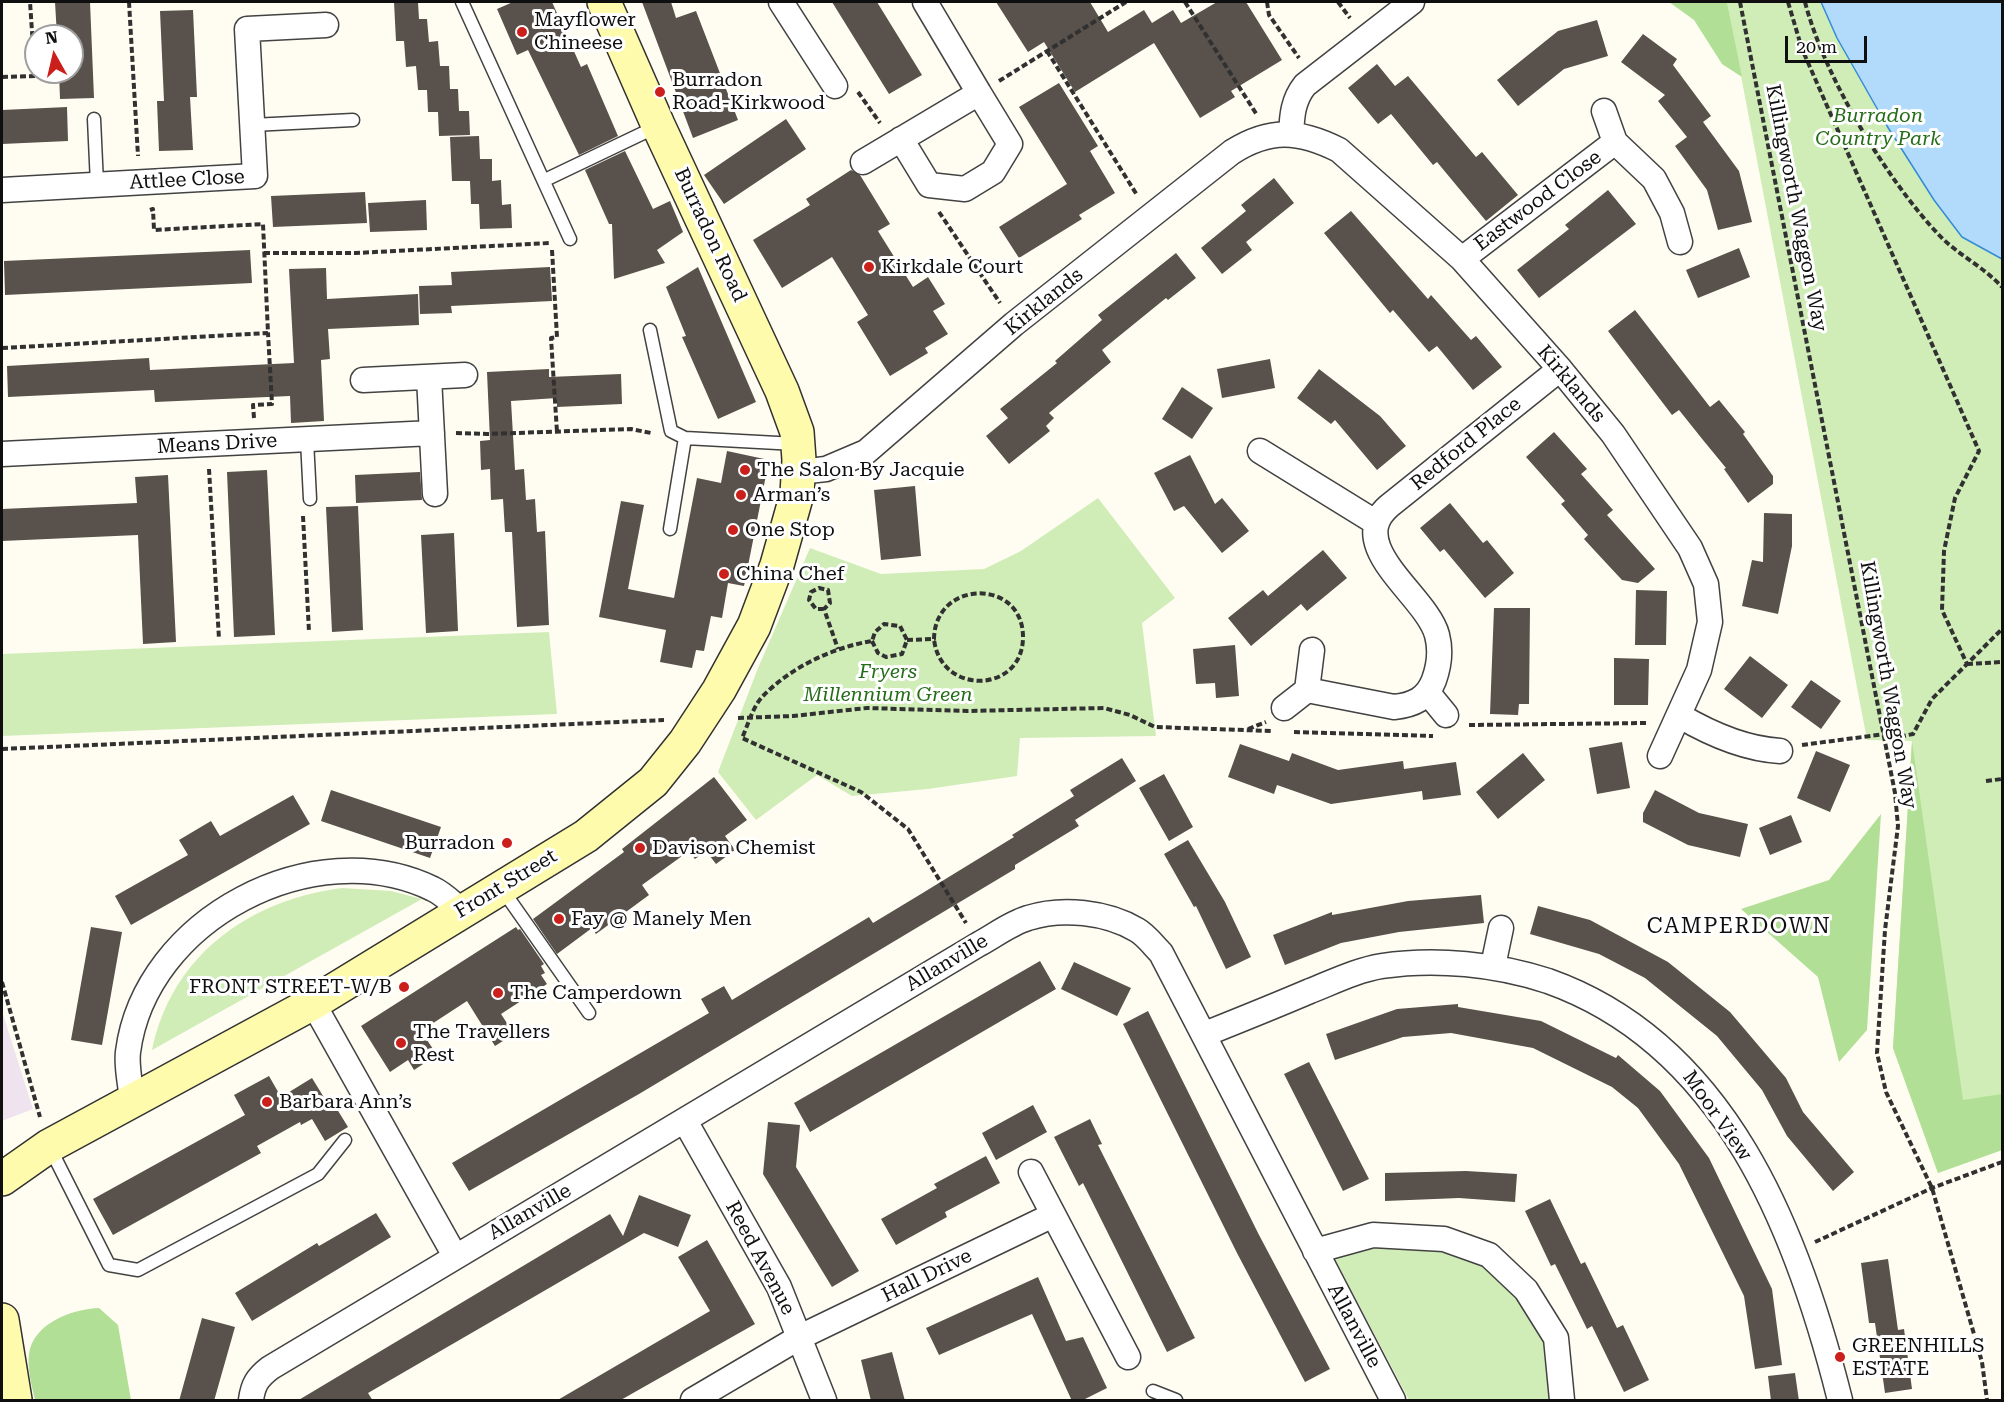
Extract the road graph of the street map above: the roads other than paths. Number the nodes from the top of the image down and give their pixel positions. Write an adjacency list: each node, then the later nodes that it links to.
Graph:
1 (462, 2): 18 (lane)
2 (604, 2): 13 (main road, Burradon Road)
3 (781, 2): 7 (street)
4 (925, 2): 8 (street)
5 (1412, 2): 14 (street)
6 (326, 25): 12 (street, Attlee Close)
7 (835, 86)
8 (979, 93): 15 (street); 15 (street)
9 (1604, 111): 16 (street, Eastwood Close)
10 (94, 119): 19 (lane)
11 (353, 120): 12 (lane)
12 (252, 125): 19 (street, Attlee Close)
13 (658, 125): 18 (lane); 34 (main road, Burradon Road)
14 (1280, 135): 23 (street, Kirklands); 34 (street, Kirklands)
15 (901, 139): 17 (street)
16 (1615, 142): 22 (street, Eastwood Close); 23 (street, Eastwood Close)
17 (863, 162)
18 (545, 180): 21 (lane)
19 (97, 184): 20 (street, Attlee Close)
20 (2, 189)
21 (570, 239)
22 (1680, 242)
23 (1462, 259): 25 (street, Kirklands)
24 (650, 330): 30 (lane)
25 (1560, 369): 37 (street, Redford Place); 42 (street, Kirklands)
26 (465, 375): 27 (street)
27 (429, 377): 28 (street); 29 (street)
28 (363, 380)
29 (432, 434): 31 (street, Means Drive); 35 (street)
30 (685, 438): 34 (lane); 38 (lane)
31 (307, 440): 33 (street, Means Drive); 36 (lane)
32 (1260, 451): 37 (street)
33 (2, 454)
34 (799, 458): 47 (main road, Front Street)
35 (435, 494)
36 (310, 499)
37 (1375, 522): 41 (street)
38 (670, 529)
39 (1312, 650): 40 (street)
40 (1307, 690): 41 (street); 43 (street)
41 (1428, 693): 44 (street)
42 (1680, 716): 45 (street); 46 (street, Kirklands)
43 (1284, 720)
44 (1449, 726)
45 (1780, 751)
46 (1660, 756)
47 (501, 887): 48 (main road, Front Street); 52 (lane)
48 (462, 910): 51 (main road, Front Street); 54 (street)
49 (1501, 928): 50 (street)
50 (1493, 966): 53 (street, Moor View); 74 (street, Moor View)
51 (313, 1003): 54 (main road, Front Street); 62 (street)
52 (589, 1013)
53 (1204, 1034): 55 (street, Allanville); 61 (street, Allanville)
54 (132, 1101): 57 (main road, Front Street)
55 (685, 1121): 62 (street, Allanville); 64 (street, Reed Avenue)
56 (345, 1140): 57 (lane)
57 (49, 1146): 59 (main road, Front Street)
58 (1030, 1172): 60 (street)
59 (4, 1176)
60 (1053, 1215): 64 (street, Hall Drive); 65 (street)
61 (1315, 1251): 72 (street, Allanville); 73 (street)
62 (455, 1256): 68 (street, Allanville)
63 (2, 1320): 67 (main road)
64 (800, 1337): 69 (street); 70 (street, Reed Avenue)
65 (1128, 1357)
66 (1153, 1391): 71 (lane)
67 (15, 1401)
68 (251, 1401)
69 (693, 1401)
70 (824, 1401)
71 (1176, 1401)
72 (1394, 1401)
73 (1562, 1401)
74 (1840, 1401)

